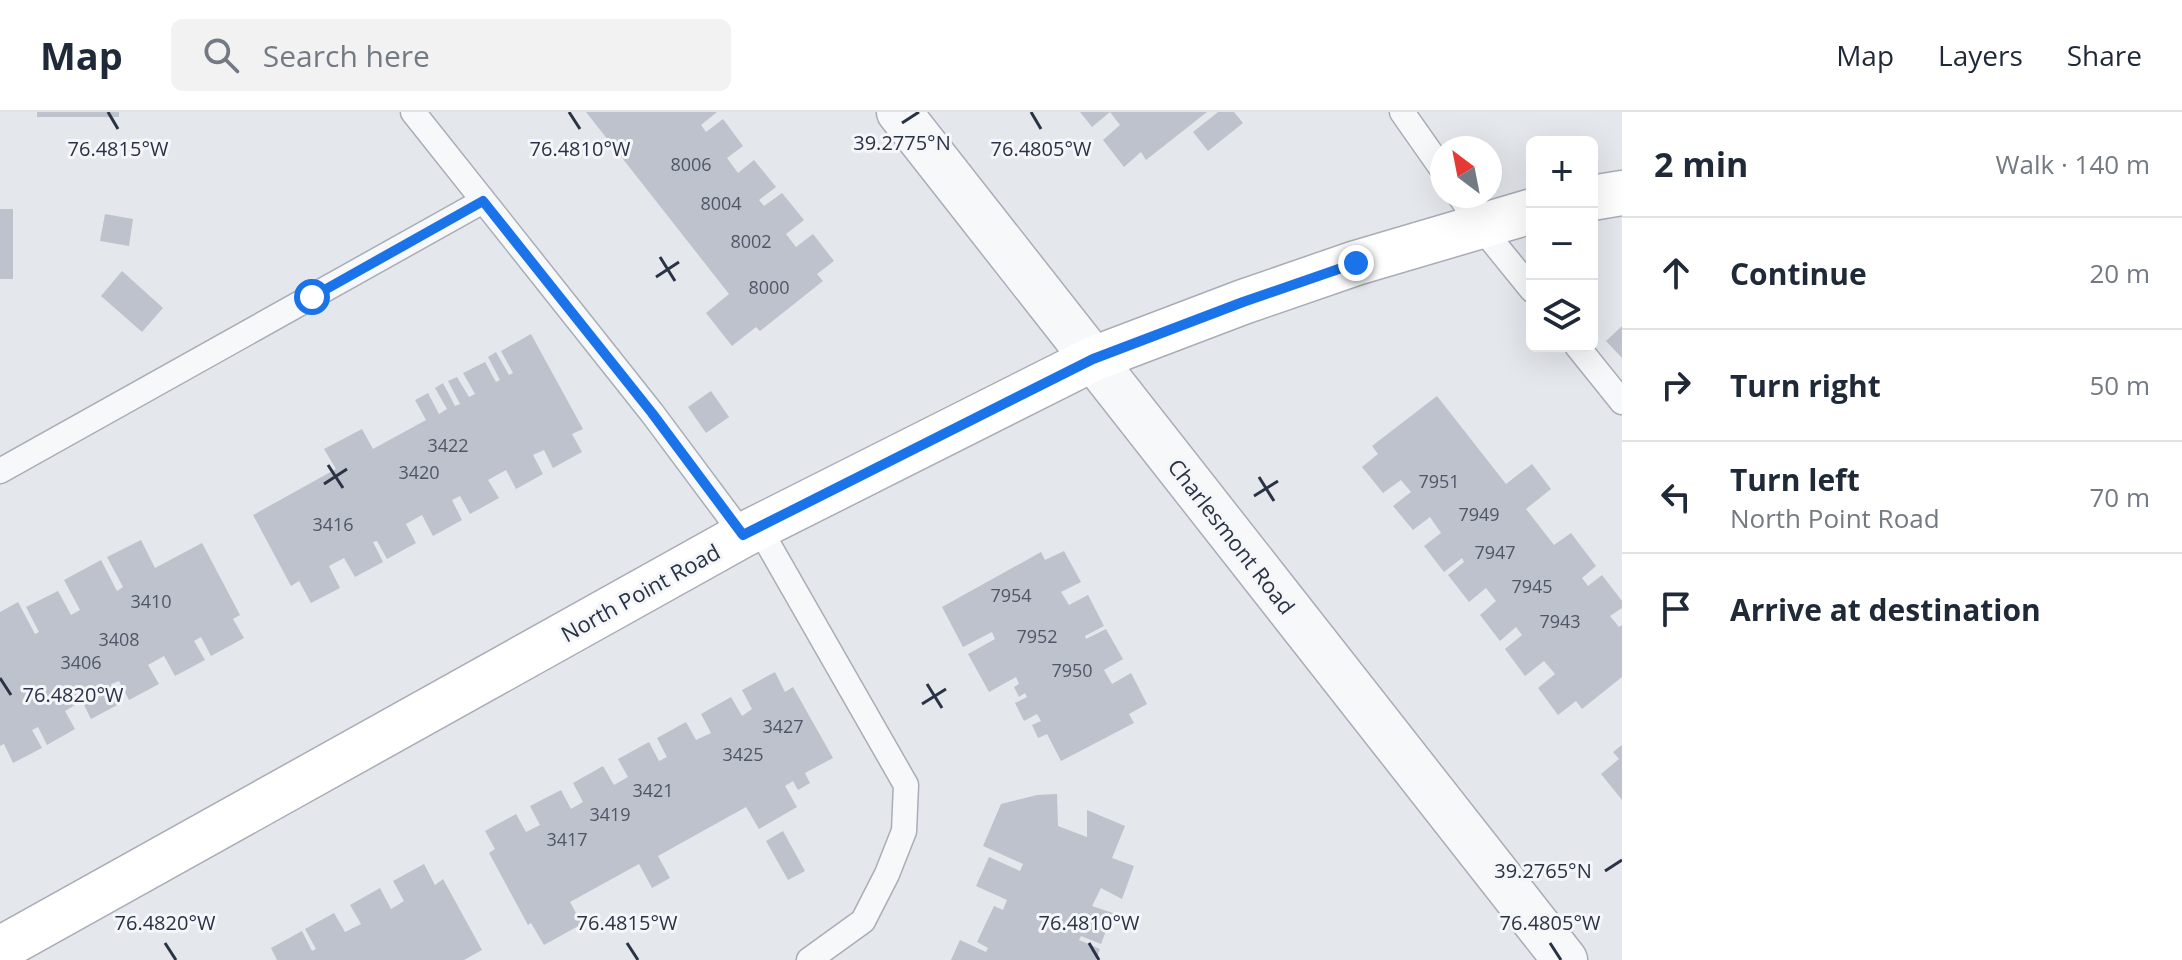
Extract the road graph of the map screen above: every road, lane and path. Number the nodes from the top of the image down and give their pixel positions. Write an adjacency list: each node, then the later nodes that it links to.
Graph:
1 (413, 112): 7 (lane)
2 (899, 112): 12 (street, Charlesmont Road)
3 (1402, 112): 4 (lane)
4 (1430, 152)
5 (1622, 193): 6 (street)
6 (1598, 197)
7 (483, 201): 14 (lane); 15 (lane)
8 (1470, 211): 9 (street, North Point Road); 10 (lane); 12 (street, North Point Road)
9 (1526, 211)
10 (1526, 282)
11 (1582, 352): 13 (lane)
12 (1093, 359): 15 (street, North Point Road); 18 (street, Charlesmont Road)
13 (1622, 402)
14 (0, 471)
15 (751, 532): 16 (street, North Point Road); 17 (lane)
16 (0, 949)
17 (809, 960)
18 (1565, 960)

